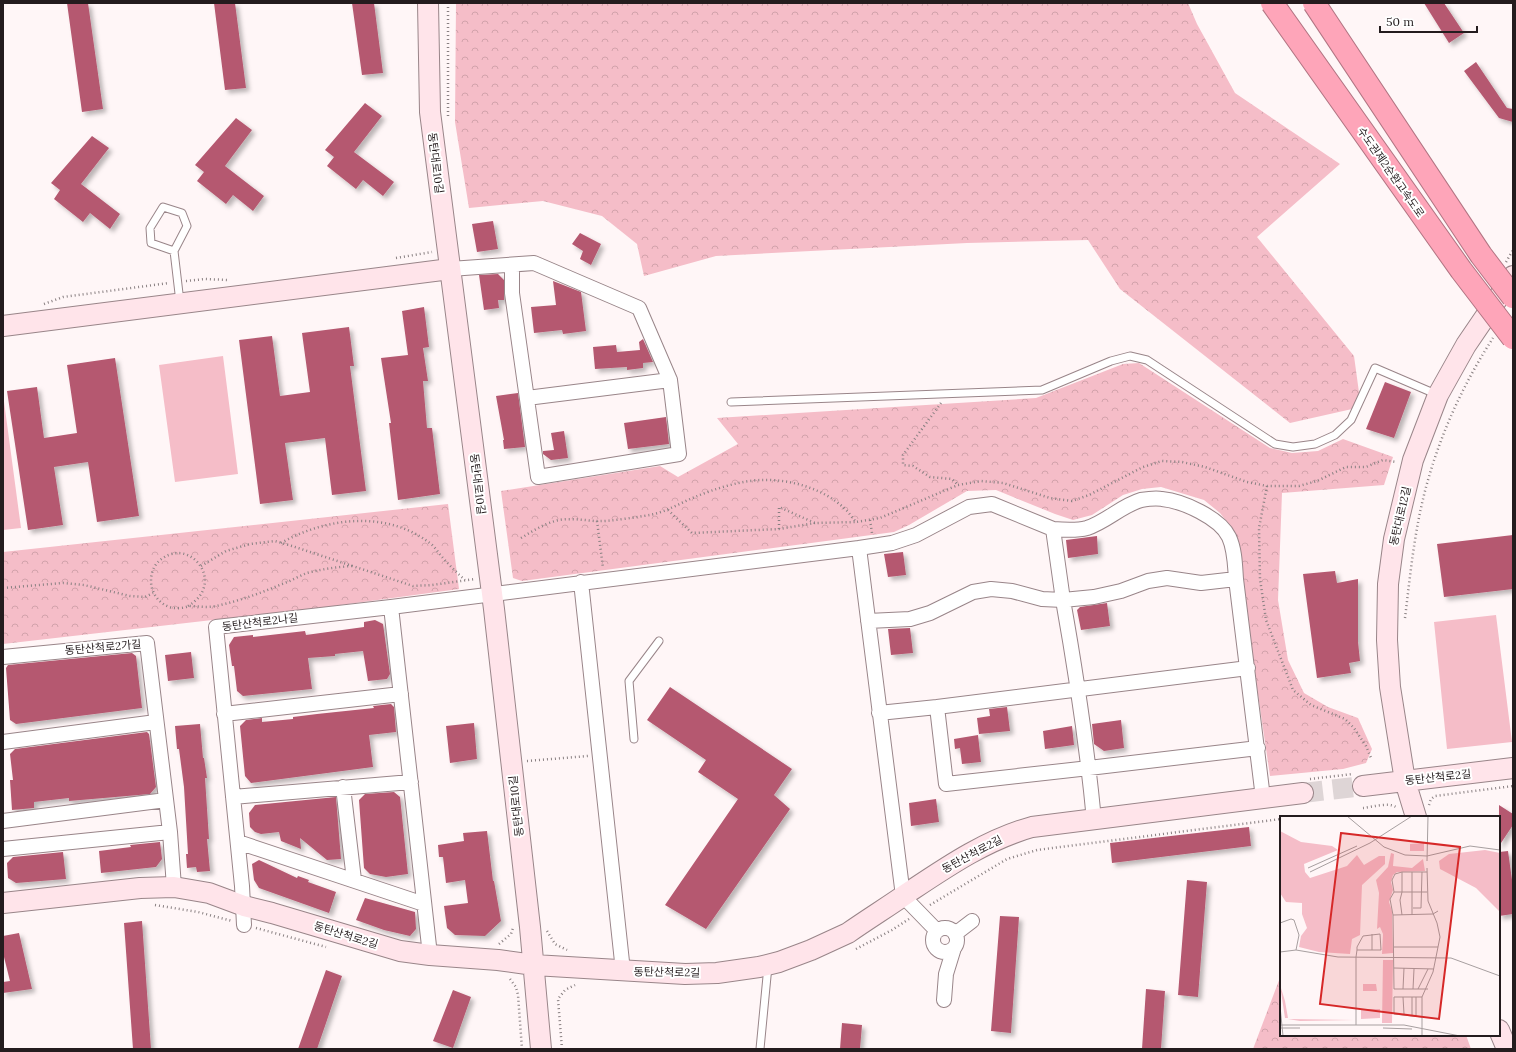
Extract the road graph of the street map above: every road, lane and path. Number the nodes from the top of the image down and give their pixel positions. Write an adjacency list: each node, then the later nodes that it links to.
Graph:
1 (428, 3): 11 (street, 동탄대로10길)
2 (448, 3): 5 (path)
3 (1272, 3): 19 (highway, 수도권제2순환고속도로, bridge)
4 (1314, 3): 15 (highway, bridge)
5 (448, 120)
6 (431, 245): 9 (path)
7 (1513, 250): 12 (path)
8 (174, 251): 8 (lane); 14 (lane)
9 (393, 258)
10 (512, 264): 11 (street); 20 (street); 22 (street)
11 (450, 269): 16 (street); 48 (street, 동탄대로10길)
12 (1509, 269): 21 (street, 동탄대로12길)
13 (236, 280): 14 (path)
14 (178, 282): 16 (lane); 17 (path)
15 (1513, 297)
16 (180, 304): 18 (street)
17 (37, 306)
18 (3, 326)
19 (1504, 337): 52 (path)
20 (670, 380): 22 (street); 22 (street)
21 (1438, 395): 24 (lane); 72 (street, 동탄대로12길)
22 (527, 398)
23 (943, 400): 26 (path)
24 (731, 402)
25 (1400, 463): 27 (path)
26 (958, 485): 27 (path); 29 (path)
27 (1267, 486): 67 (path)
28 (668, 510): 30 (path); 31 (path); 33 (path)
29 (870, 520): 31 (path); 35 (path)
30 (597, 521): 36 (path); 41 (path)
31 (856, 522): 32 (path)
32 (815, 523): 33 (path); 33 (path)
33 (779, 529)
34 (1053, 529): 38 (street, 동탄산척로2나길); 44 (street, 동탄산척로2나길); 49 (street)
35 (872, 534)
36 (521, 538)
37 (280, 543): 39 (path); 40 (path); 43 (path)
38 (859, 548): 45 (street, 동탄산척로2나길); 53 (street)
39 (201, 566): 47 (path); 50 (path)
40 (352, 566): 43 (path); 50 (path)
41 (604, 574)
42 (474, 579): 43 (path)
43 (465, 580)
44 (1236, 580): 49 (street); 56 (street, 동탄산척로2나길)
45 (581, 582): 48 (street, 동탄산척로2나길); 66 (street)
46 (3, 588): 47 (path)
47 (153, 593): 50 (path)
48 (484, 595): 51 (street, 동탄산척로2나길); 103 (street, 동탄대로10길)
49 (1062, 600): 53 (street); 57 (street)
50 (188, 606)
51 (391, 607): 58 (street); 61 (street, 동탄산척로2나길)
52 (1405, 619)
53 (868, 621): 60 (street)
54 (659, 641): 63 (lane)
55 (3, 657): 62 (street, 동탄산척로2가길)
56 (1248, 668): 57 (street); 65 (street, 동탄산척로2나길)
57 (1078, 689): 59 (street); 69 (street)
58 (401, 694): 61 (street); 73 (street)
59 (937, 707): 60 (street); 69 (street)
60 (879, 713): 90 (street)
61 (224, 714): 77 (street, 동탄산척로2나길)
62 (156, 722): 64 (street); 79 (street, 동탄산척로2가길)
63 (634, 739)
64 (3, 742)
65 (1258, 748): 69 (street); 78 (street, 동탄산척로2나길)
66 (599, 755): 68 (path); 105 (street)
67 (1371, 758)
68 (528, 760)
69 (1089, 768): 83 (street)
70 (1513, 768): 72 (street, 동탄산척로2길)
71 (1359, 780): 72 (street, 동탄산척로2길); 74 (path)
72 (1404, 781): 81 (street, 동탄대로12길)
73 (411, 782): 76 (street); 93 (street)
74 (1305, 786): 78 (street, 동탄산척로2길)
75 (1513, 786): 81 (path)
76 (343, 787): 77 (street); 88 (street)
77 (233, 797): 86 (street, 동탄산척로2나길)
78 (1263, 798): 83 (street, 동탄산척로2길)
79 (166, 800): 84 (street); 85 (street, 동탄산척로2가길)
80 (1363, 808): 81 (path)
81 (1415, 812)
82 (1280, 819): 94 (path)
83 (1094, 820): 90 (street, 동탄산척로2길)
84 (3, 821)
85 (170, 832): 87 (street); 89 (street, 동탄산척로2가길)
86 (238, 842): 88 (street); 95 (street, 동탄산척로2나길)
87 (3, 849)
88 (354, 880): 93 (street)
89 (174, 887): 91 (street, 동탄산척로2길); 95 (street, 동탄산척로2길)
90 (903, 896): 94 (street); 104 (street, 동탄산척로2길)
91 (3, 903)
92 (149, 904): 95 (path)
93 (424, 904): 102 (street)
94 (919, 912): 97 (street); 100 (path)
95 (244, 916): 102 (street, 동탄산척로2길)
96 (972, 921): 98 (street)
97 (937, 931): 98 (street); 101 (street)
98 (955, 934): 99 (street)
99 (954, 948): 101 (street); 106 (street)
100 (850, 951)
101 (939, 951): 106 (street)
102 (430, 955): 103 (street, 동탄산척로2길)
103 (534, 964): 105 (street, 동탄산척로2길); 112 (street, 동탄대로10길)
104 (768, 965): 105 (street, 동탄산척로2길); 114 (lane)
105 (623, 971)
106 (946, 974): 109 (street)
107 (571, 986): 113 (path)
108 (518, 995): 111 (path)
109 (944, 1000)
110 (1500, 1032): 115 (street)
111 (522, 1049)
112 (541, 1049)
113 (562, 1049)
114 (760, 1049)
115 (1507, 1049)

